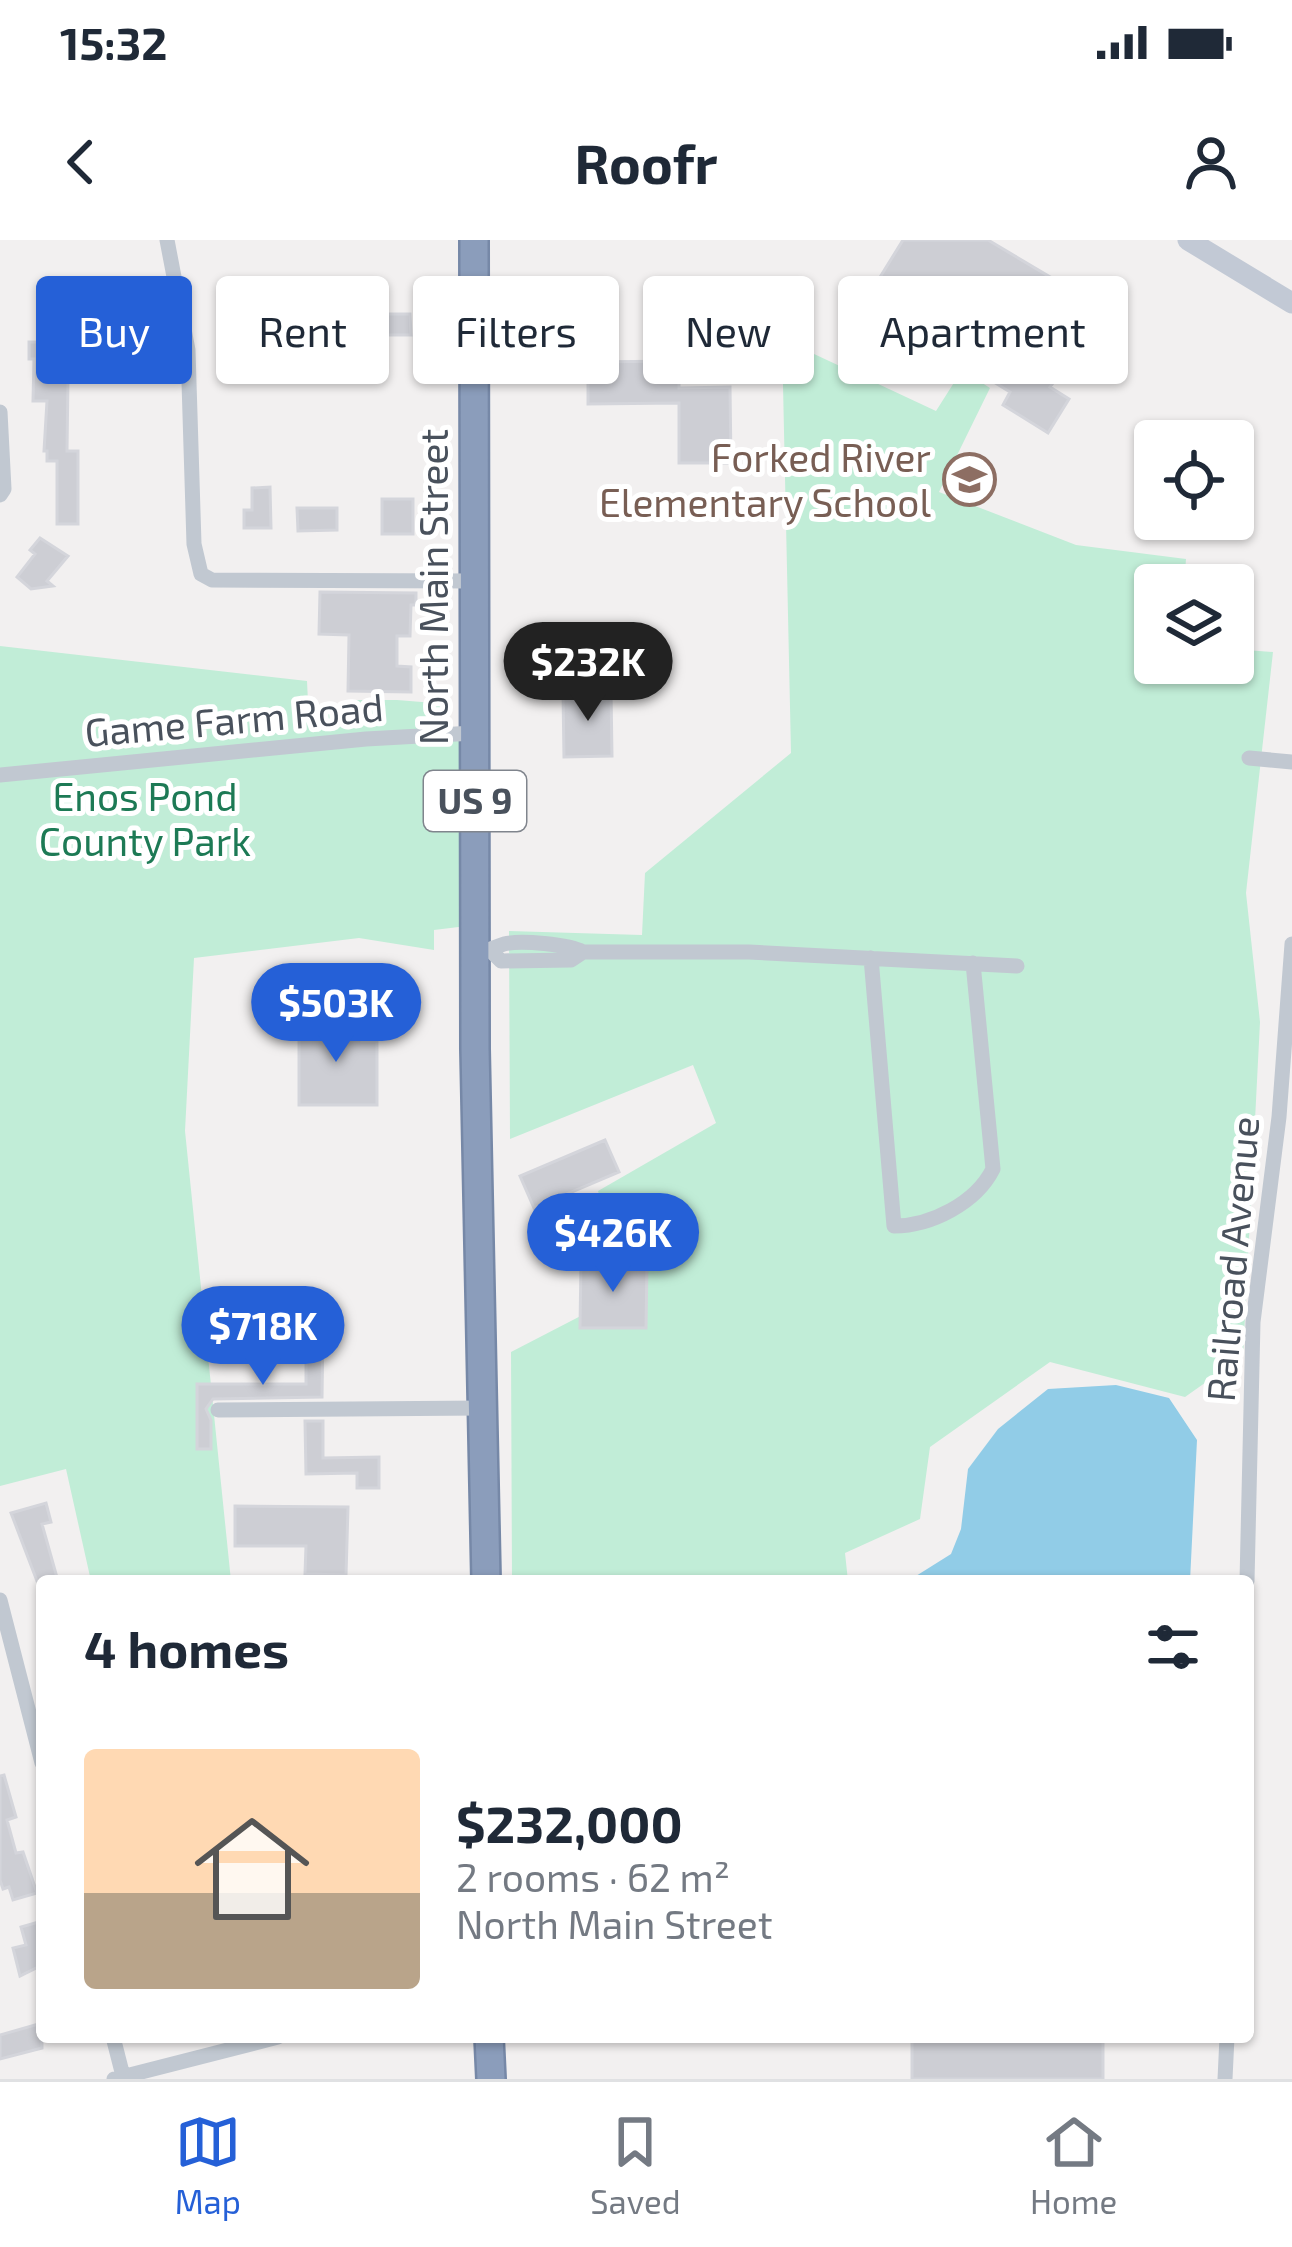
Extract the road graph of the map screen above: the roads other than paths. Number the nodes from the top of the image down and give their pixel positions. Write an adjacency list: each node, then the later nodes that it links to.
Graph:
1 (167, 240): 7 (street)
2 (474, 240): 7 (highway, North Main Street / US 9)
3 (1188, 240): 4 (main road)
4 (1292, 303)
5 (0, 412): 6 (street)
6 (0, 495)
7 (472, 581): 8 (highway, North Main Street / US 9)
8 (474, 733): 11 (street, Game Farm Road); 13 (highway, North Main Street / US 9)
9 (1249, 758): 10 (street)
10 (1292, 762)
11 (0, 775)
12 (1292, 944): 20 (street, Railroad Avenue)
13 (484, 952): 14 (street); 17 (highway, North Main Street / US 9)
14 (871, 958): 15 (street); 15 (street)
15 (973, 964): 16 (street)
16 (1017, 966)
17 (482, 1408): 18 (street); 19 (highway, North Main Street / US 9)
18 (218, 1410)
19 (486, 1575)
20 (1247, 1575)
21 (0, 1600): 22 (street)
22 (36, 1740)
23 (114, 2043): 27 (street)
24 (255, 2043): 27 (street)
25 (489, 2043): 28 (highway)
26 (1227, 2043): 29 (street)
27 (118, 2078)
28 (491, 2079)
29 (1225, 2079)

